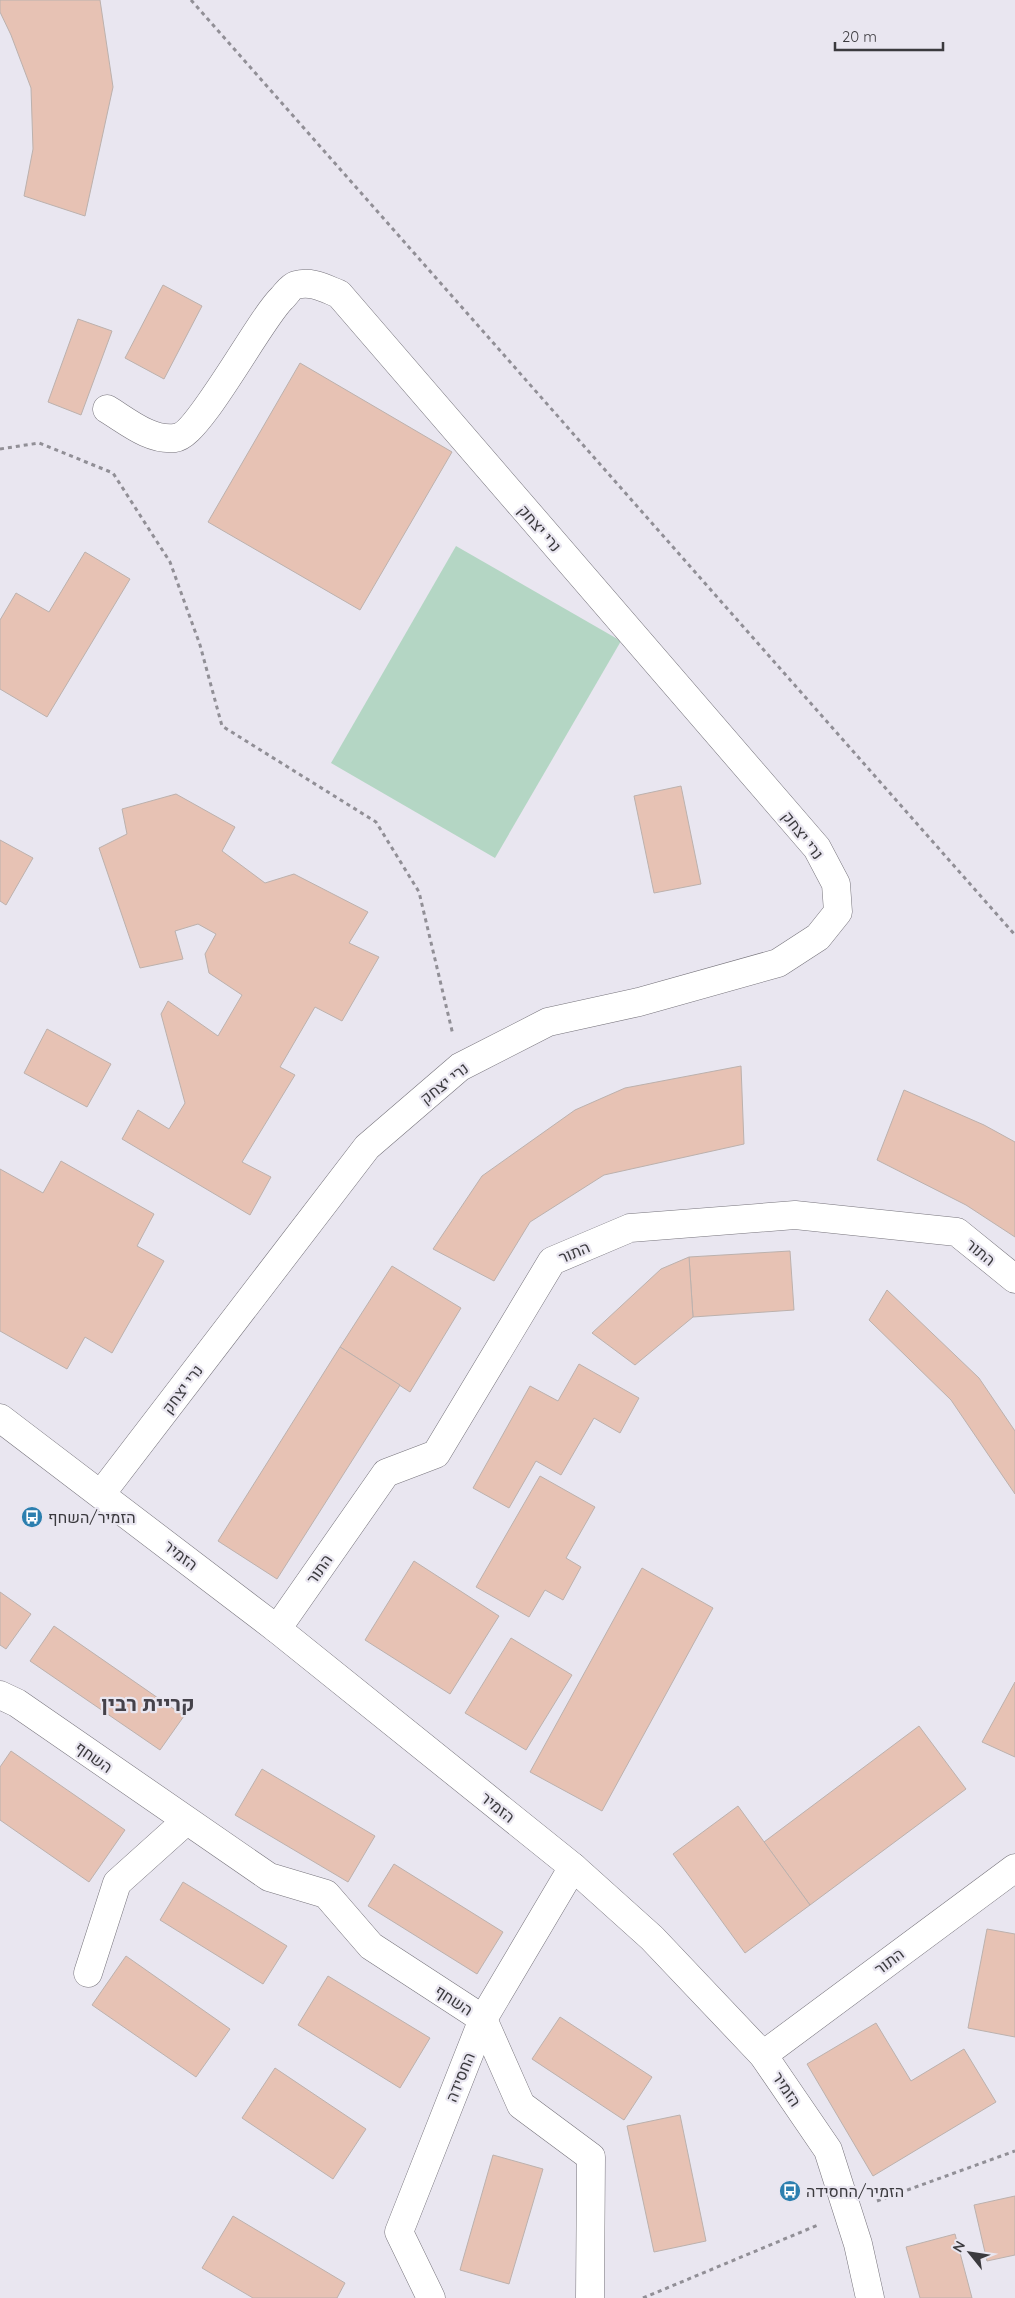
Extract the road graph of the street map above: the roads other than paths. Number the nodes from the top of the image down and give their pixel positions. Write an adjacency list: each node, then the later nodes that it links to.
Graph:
1 (106, 409): 4 (street, נרי יצחק)
2 (1015, 1279): 5 (street, התור)
3 (0, 1418): 4 (street, הזמיר)
4 (101, 1494): 5 (street, הזמיר)
5 (277, 1629): 8 (street, הזמיר)
6 (0, 1695): 7 (street, השחף)
7 (186, 1821): 10 (street); 11 (street, השחף)
8 (573, 1867): 11 (street, החסידה); 12 (street, הזמיר)
9 (1015, 1868): 12 (street, התור)
10 (88, 1973)
11 (483, 2019): 13 (street, החסידה); 14 (street, השחף)
12 (763, 2055): 15 (street, הזמיר)
13 (431, 2298)
14 (590, 2298)
15 (870, 2298)

